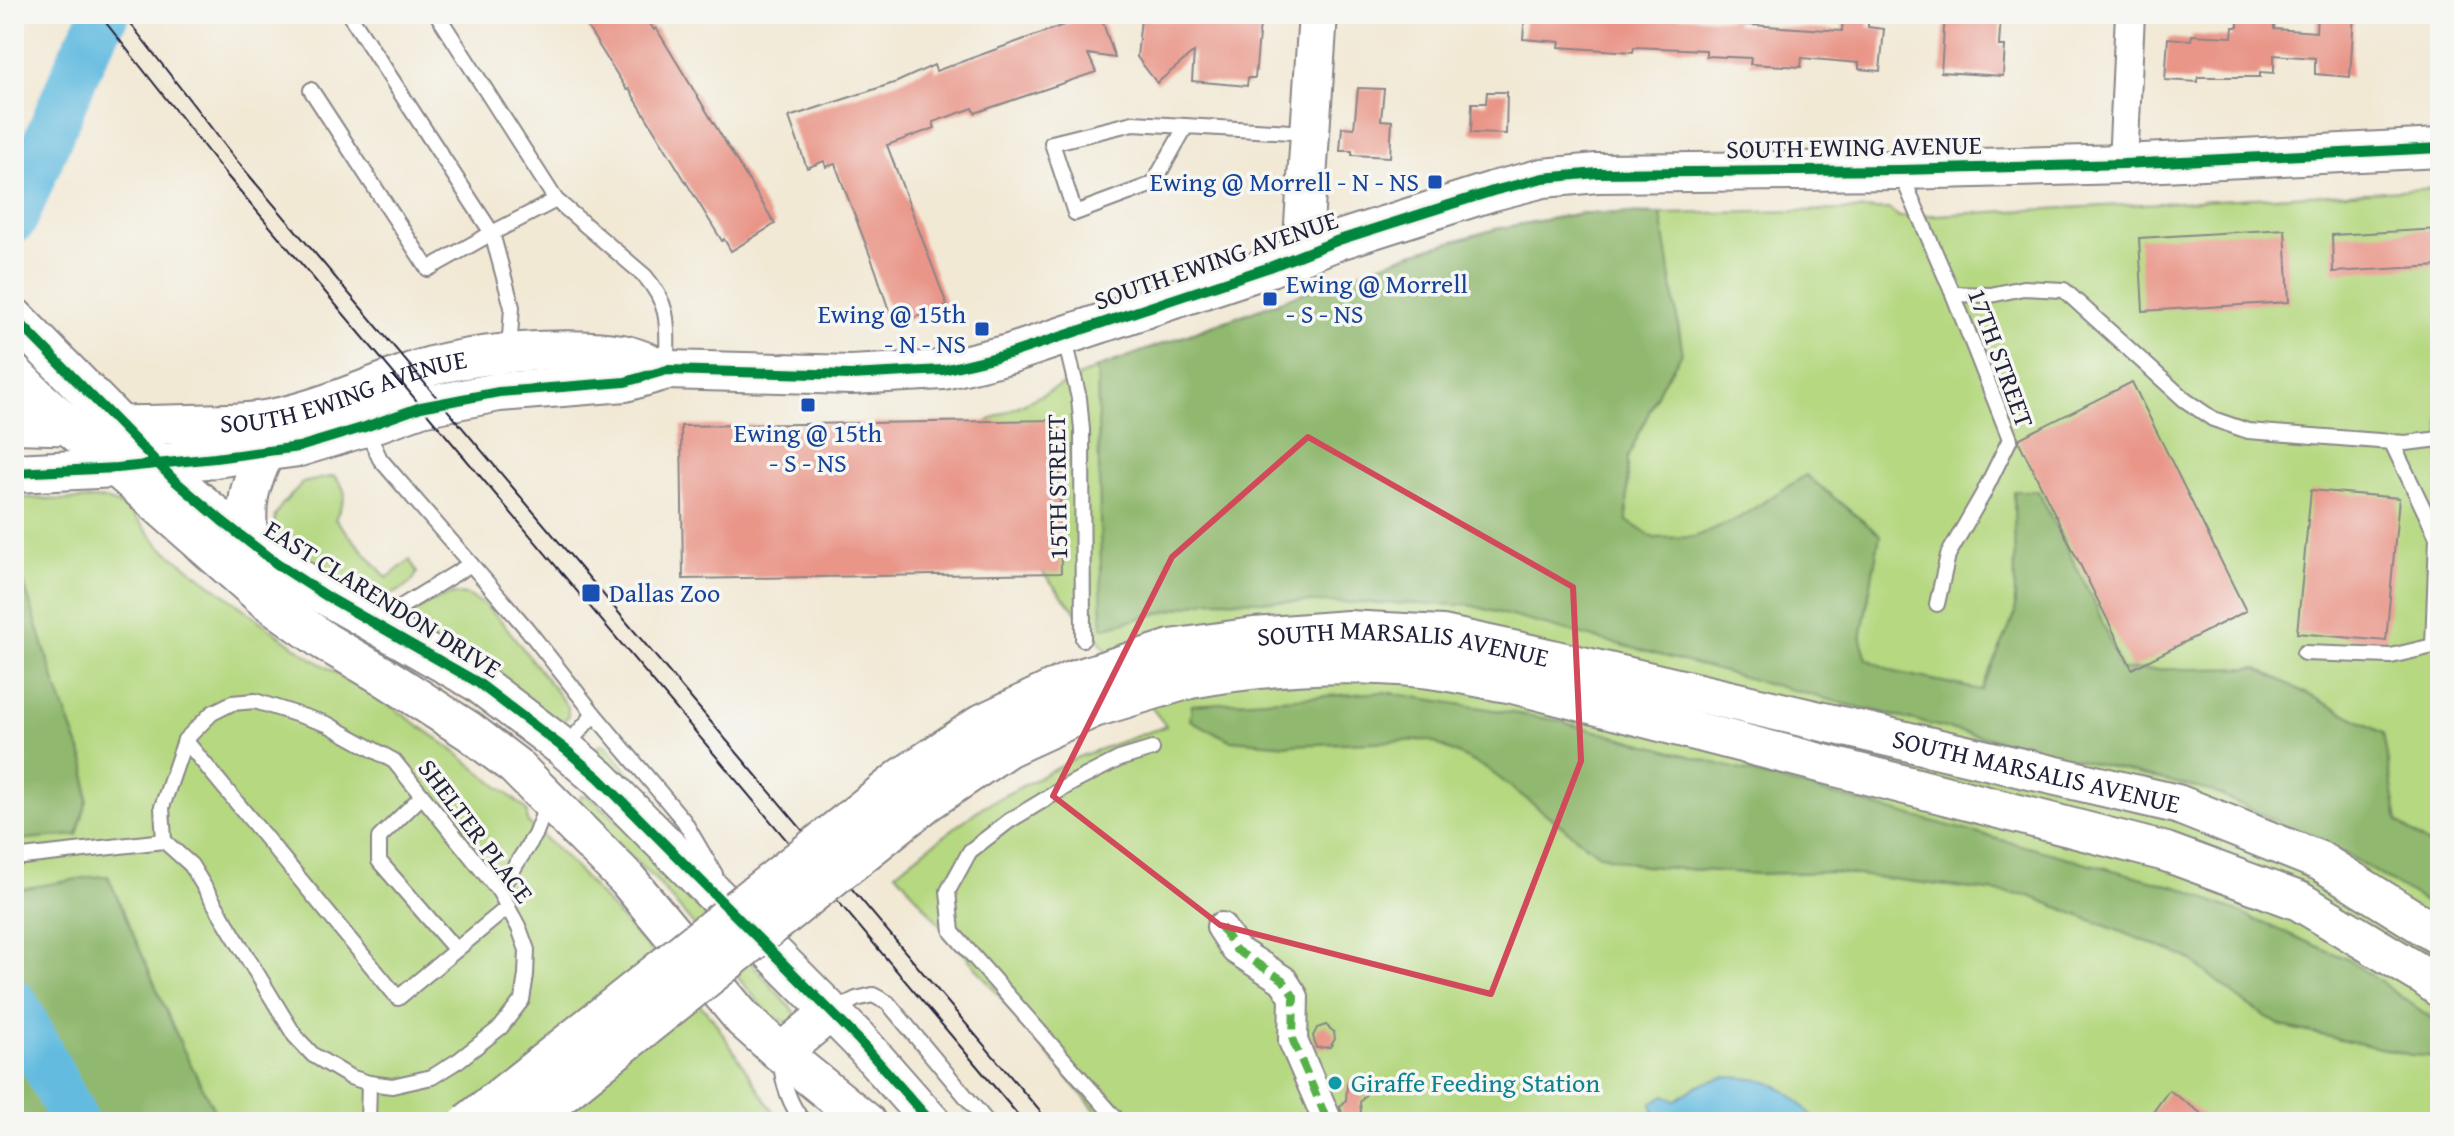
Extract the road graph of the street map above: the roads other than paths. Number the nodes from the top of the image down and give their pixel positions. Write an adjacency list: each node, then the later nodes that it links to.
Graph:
1 (349, 14): 12 (lane)
2 (437, 14): 11 (lane)
3 (1318, 14): 7 (street)
4 (2130, 14): 9 (street)
5 (311, 90): 12 (lane)
6 (1186, 126): 6 (lane); 7 (lane)
7 (1310, 133): 13 (street)
8 (2440, 148): 9 (street, SOUTH EWING AVENUE)
9 (2123, 164): 10 (street, SOUTH EWING AVENUE)
10 (1900, 170): 13 (street, SOUTH EWING AVENUE); 14 (lane, 17TH STREET)
11 (556, 200): 12 (lane); 18 (lane)
12 (492, 233): 17 (lane)
13 (1306, 252): 16 (street, SOUTH EWING AVENUE)
14 (1953, 294): 25 (lane); 32 (lane, 17TH STREET)
15 (14, 317): 23 (street, EAST CLARENDON DRIVE)
16 (1064, 336): 18 (street, SOUTH EWING AVENUE); 34 (lane, 15TH STREET)
17 (509, 354): 18 (street, SOUTH EWING AVENUE); 20 (street, SOUTH EWING AVENUE)
18 (667, 370): 20 (street, SOUTH EWING AVENUE)
19 (14, 374): 22 (street)
20 (357, 412): 23 (street, SOUTH EWING AVENUE); 26 (street, SOUTH EWING AVENUE); 31 (lane)
21 (14, 424): 22 (street, SOUTH EWING AVENUE)
22 (70, 426): 23 (street, SOUTH EWING AVENUE); 28 (street)
23 (123, 426): 27 (street, EAST CLARENDON DRIVE)
24 (2440, 439): 25 (lane)
25 (2391, 441): 35 (lane)
26 (265, 452): 27 (street, SOUTH EWING AVENUE); 30 (street)
27 (158, 463): 28 (street, SOUTH EWING AVENUE); 30 (street, EAST CLARENDON DRIVE)
28 (117, 468): 29 (street, SOUTH EWING AVENUE); 42 (street)
29 (14, 473)
30 (249, 542): 33 (street, EAST CLARENDON DRIVE)
31 (471, 564): 33 (lane); 37 (lane)
32 (1937, 604)
33 (373, 623): 39 (street, EAST CLARENDON DRIVE)
34 (1083, 639)
35 (2304, 653)
36 (1180, 664): 49 (street, SOUTH MARSALIS AVENUE); 51 (street, SOUTH MARSALIS AVENUE); 56 (street, SOUTH MARSALIS AVENUE, bridge); 57 (street, SOUTH MARSALIS AVENUE, bridge)
37 (594, 714): 39 (lane); 47 (lane)
38 (185, 740): 41 (lane, SHELTER PLACE); 43 (lane, SHELTER PLACE); 50 (lane)
39 (565, 749): 42 (street); 47 (street, EAST CLARENDON DRIVE)
40 (1152, 749): 62 (lane)
41 (422, 796): 45 (lane, SHELTER PLACE); 50 (lane)
42 (548, 800): 45 (lane); 53 (street)
43 (164, 841): 44 (lane); 54 (lane, SHELTER PLACE)
44 (14, 858)
45 (499, 891): 46 (lane, SHELTER PLACE)
46 (508, 907): 50 (lane); 54 (lane, SHELTER PLACE)
47 (746, 925): 52 (street, EAST CLARENDON DRIVE)
48 (1221, 927): 63 (street)
49 (2440, 936)
50 (456, 950)
51 (2432, 982)
52 (830, 1012): 53 (street); 60 (street, EAST CLARENDON DRIVE); 61 (lane)
53 (781, 1053): 58 (lane); 59 (street)
54 (369, 1083): 55 (lane)
55 (368, 1122)
56 (469, 1122)
57 (526, 1122)
58 (804, 1122)
59 (866, 1122)
60 (931, 1122)
61 (987, 1122)
62 (1119, 1122)
63 (1328, 1122)

